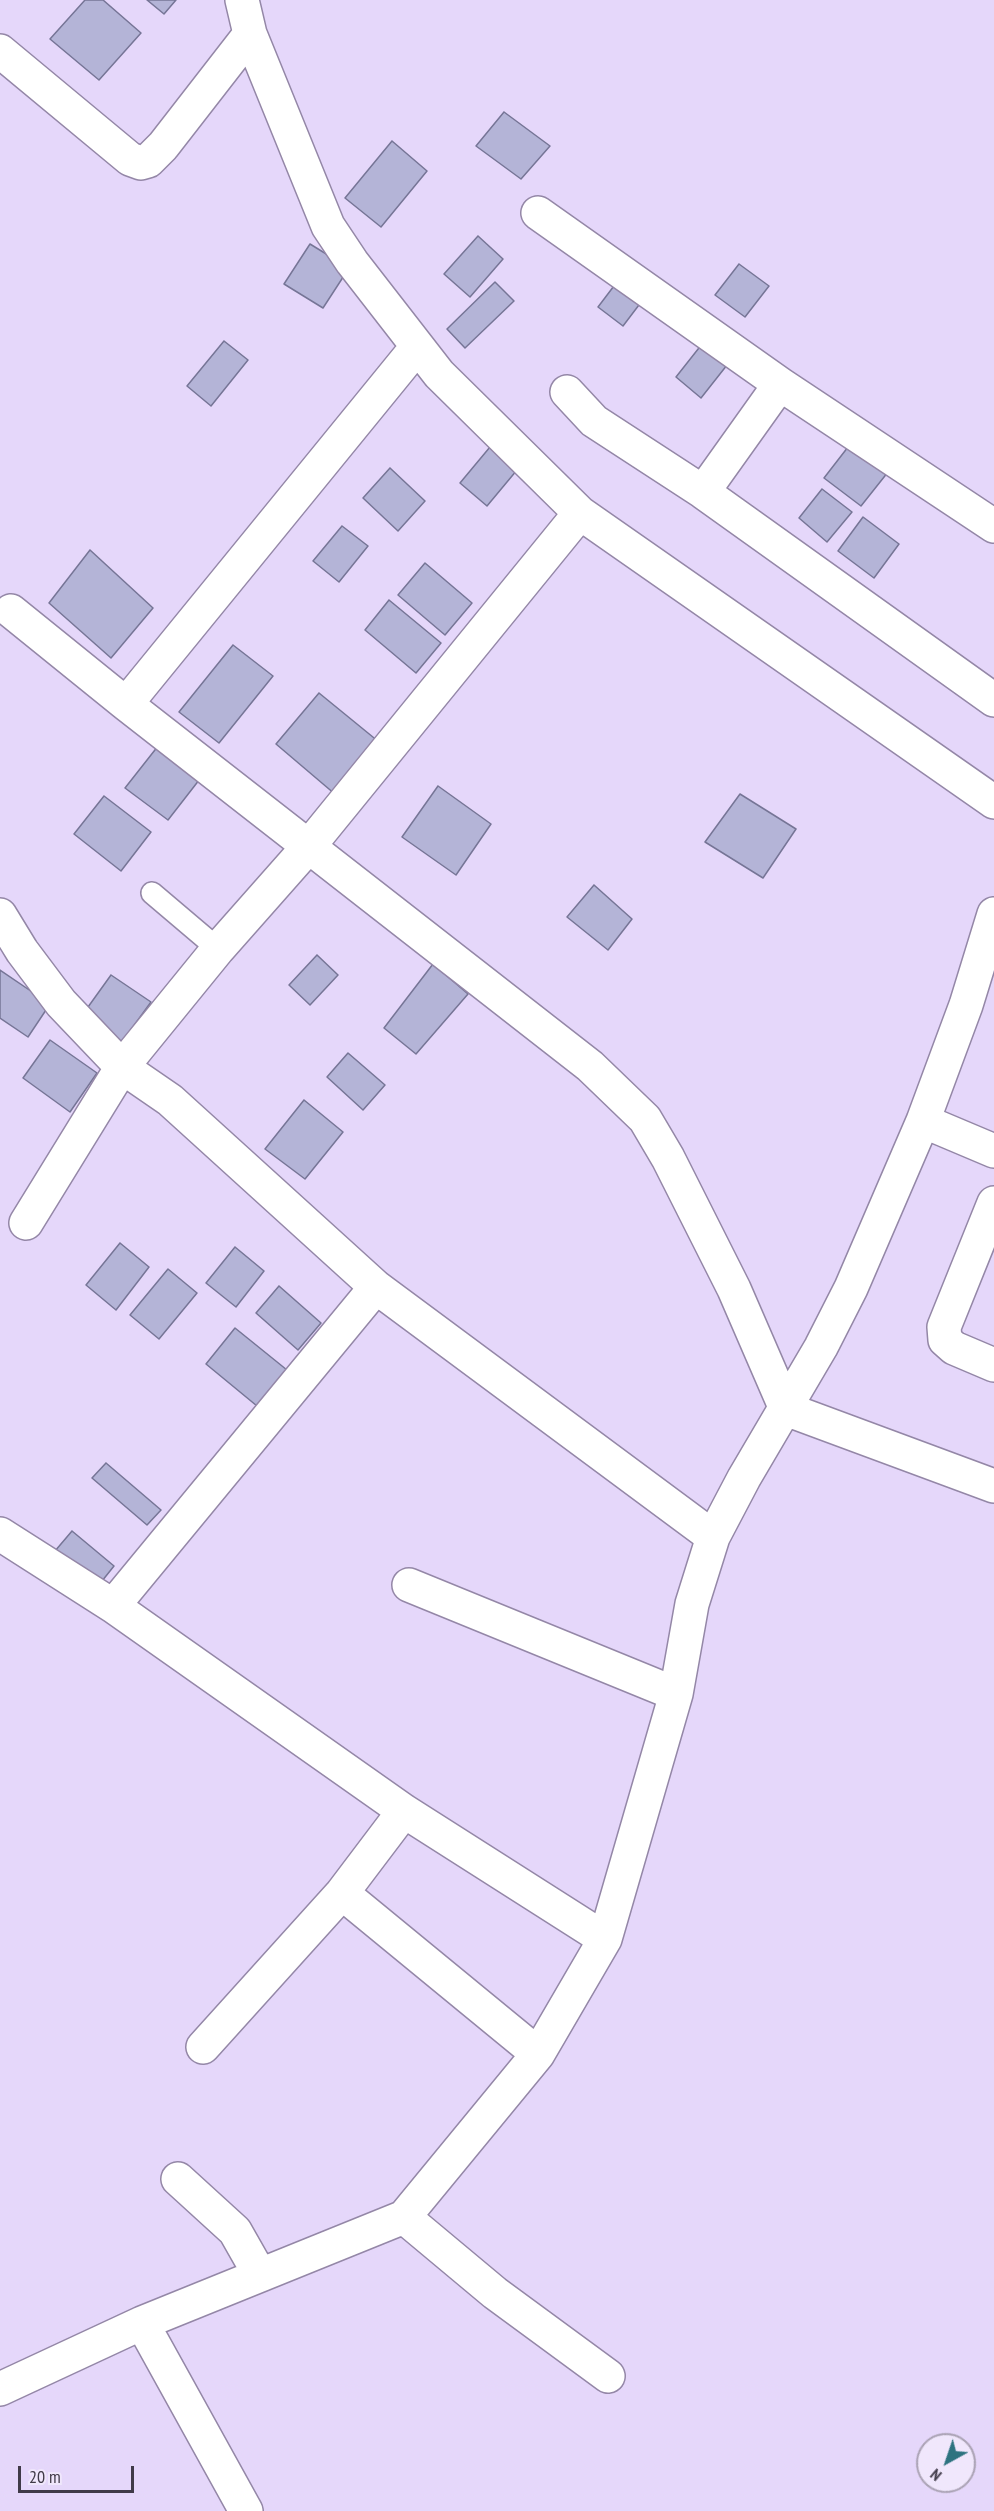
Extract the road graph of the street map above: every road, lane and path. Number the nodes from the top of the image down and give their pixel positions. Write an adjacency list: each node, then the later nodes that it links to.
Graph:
1 (242, 0): 2 (street)
2 (250, 34): 3 (street); 5 (street)
3 (0, 51)
4 (538, 213): 6 (street)
5 (417, 347): 9 (street); 13 (street)
6 (780, 384): 8 (street); 10 (street)
7 (567, 392): 8 (street)
8 (703, 492): 12 (street)
9 (580, 513): 14 (street); 15 (street)
10 (994, 526)
11 (11, 611): 13 (street)
12 (994, 700)
13 (126, 704): 15 (street)
14 (994, 802)
15 (309, 846): 19 (street); 27 (street)
16 (152, 892): 19 (lane)
17 (994, 914): 21 (street)
18 (0, 915): 20 (street)
19 (218, 949): 20 (street)
20 (122, 1067): 24 (street); 25 (street)
21 (923, 1121): 22 (street); 27 (street)
22 (994, 1151)
23 (994, 1203): 26 (street)
24 (26, 1223)
25 (376, 1287): 30 (street); 32 (street)
26 (994, 1365)
27 (786, 1409): 28 (street); 30 (street)
28 (994, 1486)
29 (0, 1534): 32 (street)
30 (713, 1537): 33 (street)
31 (409, 1585): 33 (street)
32 (112, 1606): 34 (street)
33 (676, 1694): 36 (street)
34 (404, 1811): 35 (street); 36 (street)
35 (342, 1893): 37 (street); 38 (street)
36 (605, 1939): 38 (street)
37 (203, 2047)
38 (538, 2054): 40 (street)
39 (178, 2179): 41 (street)
40 (404, 2217): 41 (street); 43 (street)
41 (260, 2275): 42 (street)
42 (142, 2323): 44 (street); 45 (street)
43 (608, 2376)
44 (0, 2389)
45 (246, 2511)

